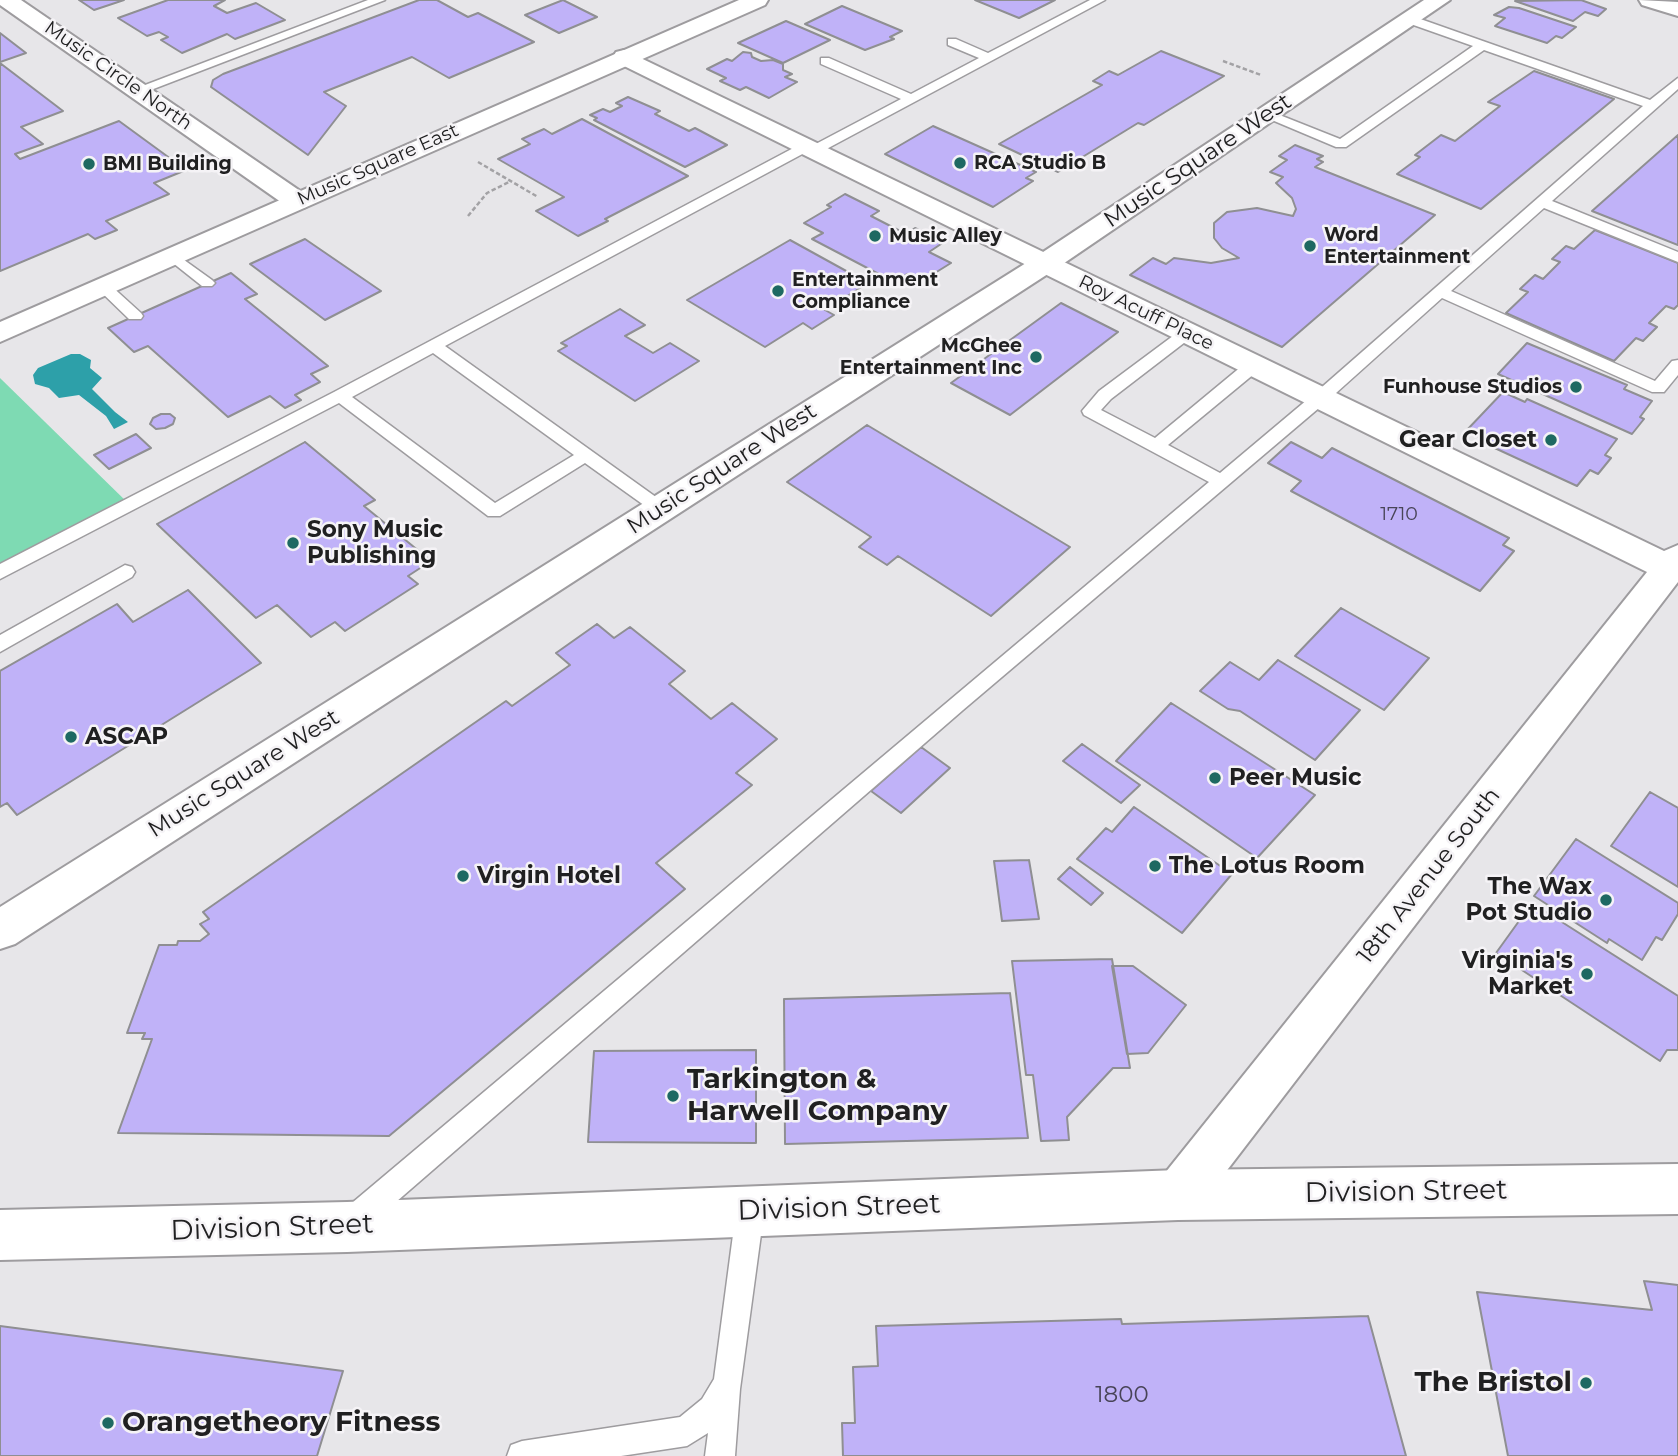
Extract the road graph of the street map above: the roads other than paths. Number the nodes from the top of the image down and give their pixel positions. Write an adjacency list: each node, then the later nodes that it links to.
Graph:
1 (7, 0): 15 (main road, Music Circle North)
2 (379, 0): 15 (lane)
3 (757, 0): 11 (main road, Music Square East)
4 (1099, 0): 12 (lane)
5 (1439, 0): 8 (main road, Music Square West)
6 (1650, 0): 7 (main road)
7 (1678, 9)
8 (1409, 19): 10 (lane); 18 (main road, Music Square West)
9 (952, 43): 12 (lane)
10 (1483, 46): 17 (lane); 18 (lane)
11 (624, 57): 19 (main road, Roy Acuff Place); 20 (main road, Music Square East)
12 (988, 58): 16 (lane)
13 (825, 61): 16 (lane)
14 (1678, 82): 17 (lane)
15 (138, 90): 20 (main road, Music Circle North)
16 (911, 99): 19 (lane)
17 (1652, 105): 21 (lane)
18 (1267, 115): 24 (main road, Music Square West)
19 (810, 148): 24 (main road, Roy Acuff Place); 31 (lane)
20 (298, 201): 22 (main road, Music Square East)
21 (1541, 202): 23 (lane); 27 (lane)
22 (173, 256): 25 (lane); 26 (main road, Music Square East)
23 (1678, 257)
24 (1044, 264): 30 (main road, Roy Acuff Place); 39 (main road, Music Square West)
25 (206, 283)
26 (104, 287): 28 (lane); 29 (main road, Music Square East)
27 (1439, 291): 33 (lane); 35 (lane)
28 (135, 316)
29 (0, 333)
30 (1187, 333): 32 (main road, Roy Acuff Place); 36 (lane)
31 (433, 345): 34 (lane); 37 (lane)
32 (1254, 365): 35 (main road, Roy Acuff Place); 36 (lane)
33 (1678, 365)
34 (340, 396): 37 (lane); 41 (lane)
35 (1320, 398): 38 (lane); 40 (main road, Roy Acuff Place)
36 (1156, 446): 38 (lane)
37 (586, 455): 39 (lane)
38 (1221, 481): 48 (lane)
39 (661, 509): 44 (main road, Music Square West)
40 (1674, 563): 46 (main road, 18th Avenue South)
41 (0, 572)
42 (125, 572): 43 (lane)
43 (0, 644)
44 (0, 930)
45 (1678, 1189): 46 (main road, Division Street)
46 (1178, 1195): 47 (main road, Division Street)
47 (750, 1212): 48 (main road, Division Street); 50 (lane)
48 (347, 1227): 49 (main road, Division Street)
49 (0, 1235)
50 (728, 1383): 51 (lane); 52 (lane)
51 (522, 1456)
52 (720, 1456)

